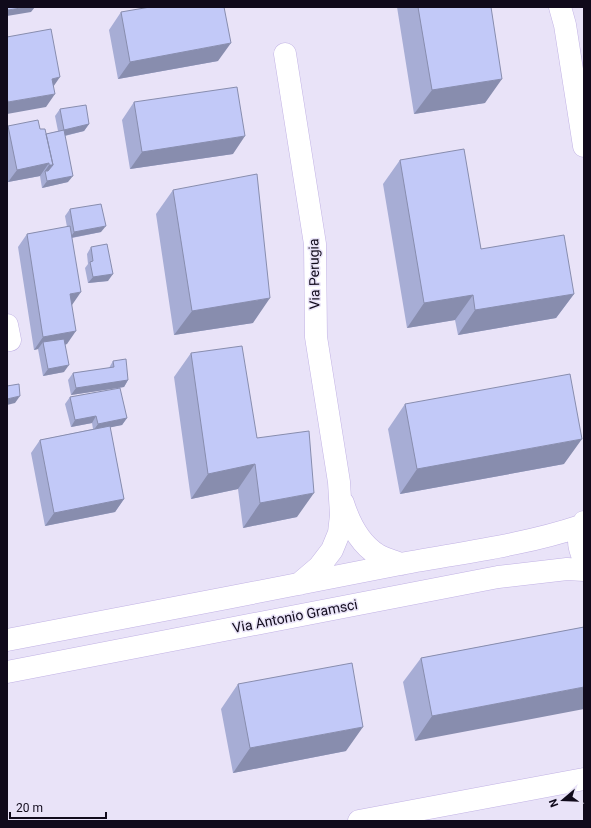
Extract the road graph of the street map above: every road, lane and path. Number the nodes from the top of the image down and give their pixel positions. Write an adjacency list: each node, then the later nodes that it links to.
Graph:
1 (560, 7): 3 (street)
2 (285, 54): 4 (street, Via Perugia)
3 (584, 146)
4 (340, 495): 7 (street, Via Perugia); 9 (street, Via Perugia)
5 (583, 524): 6 (street); 7 (street)
6 (584, 559)
7 (401, 564): 9 (street)
8 (584, 570): 11 (street, Via Antonio Gramsci)
9 (298, 585): 10 (street)
10 (7, 640)
11 (7, 672)
12 (584, 779): 13 (street)
13 (359, 821)

